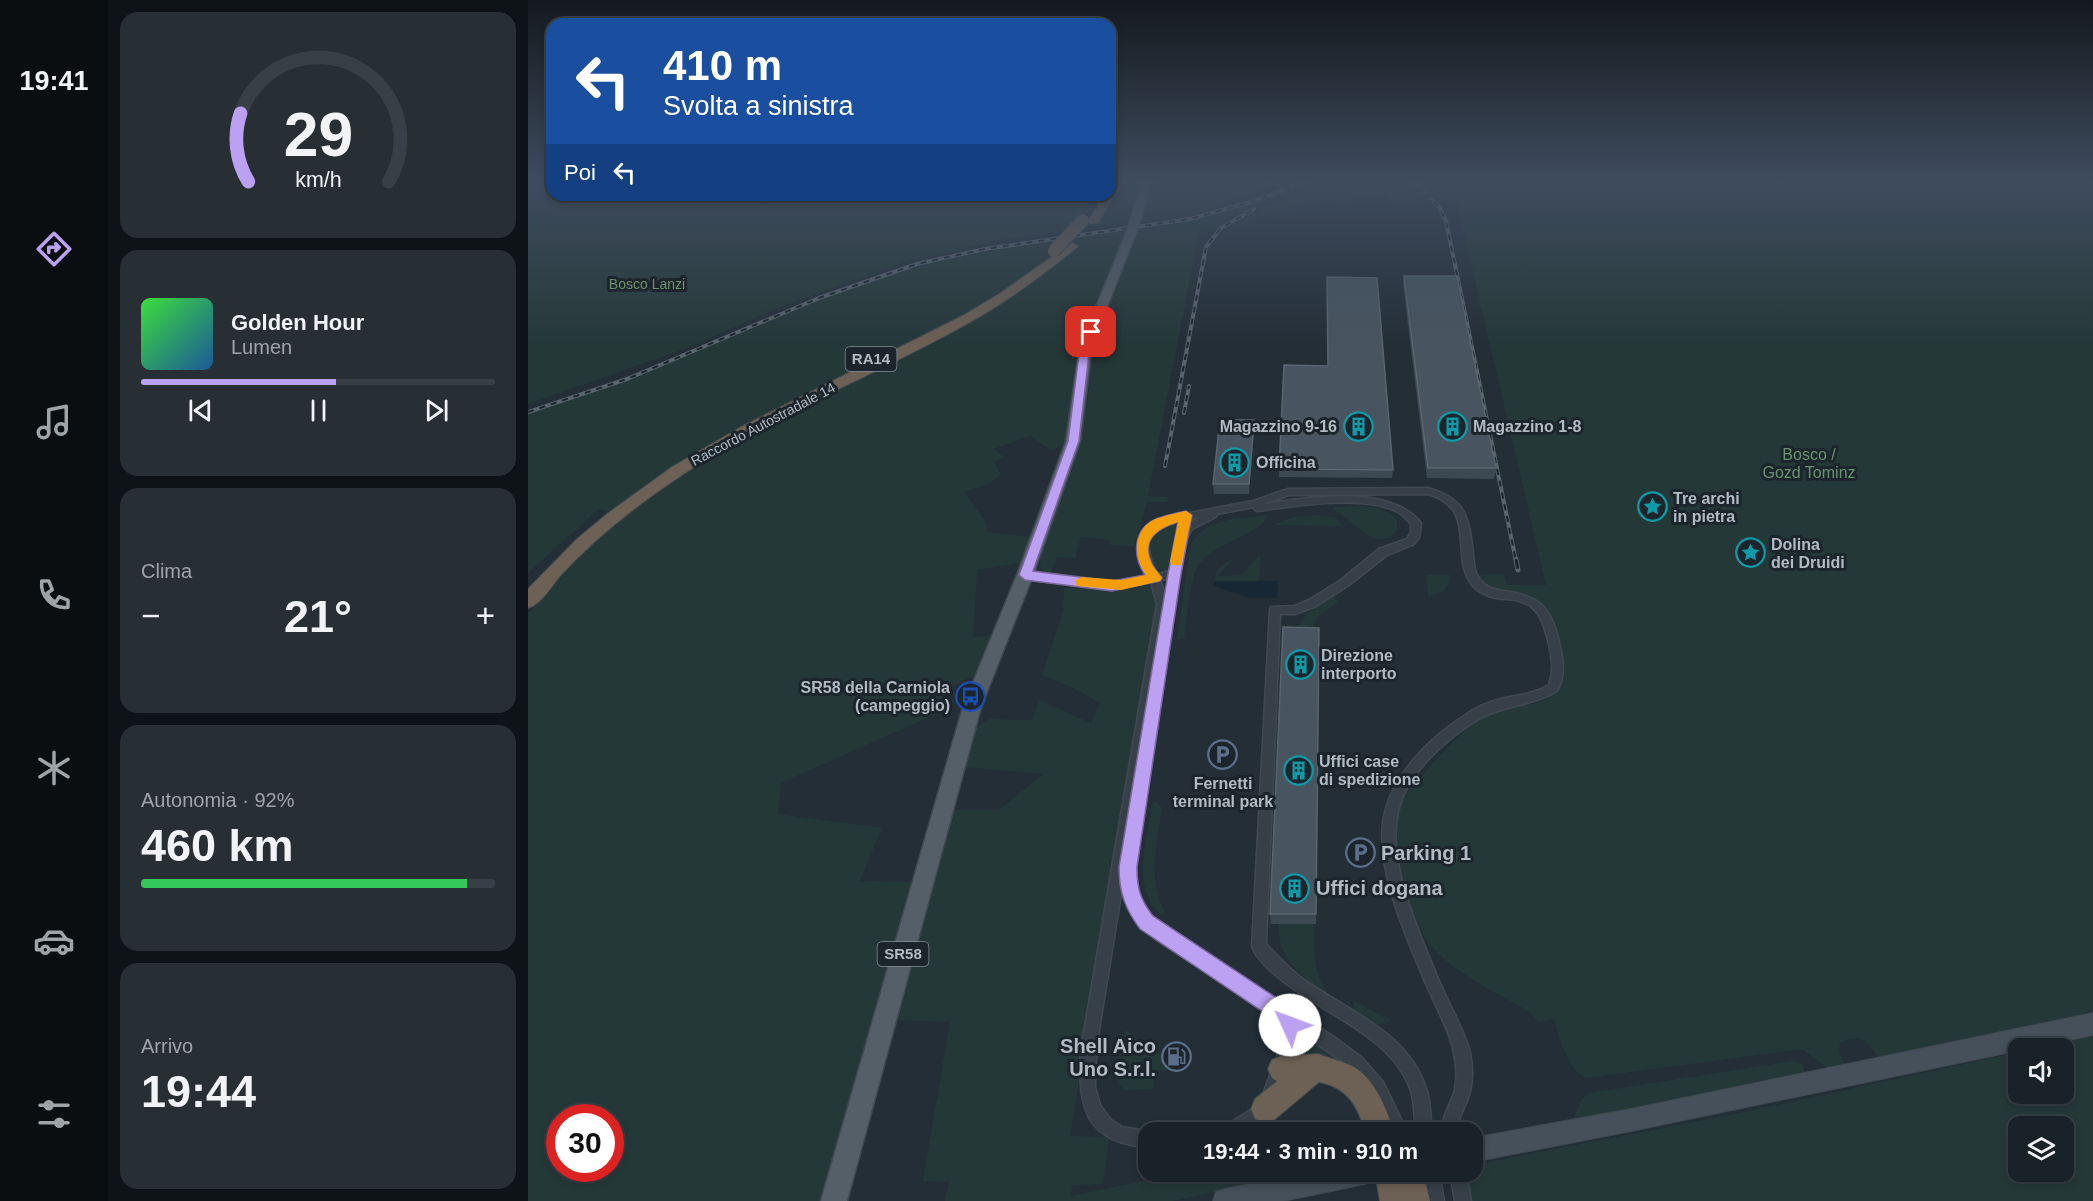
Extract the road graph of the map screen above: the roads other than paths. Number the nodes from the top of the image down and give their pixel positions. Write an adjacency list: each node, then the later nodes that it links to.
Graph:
1 (1072, 235): 4 (highway, Raccordo Autostradale 14 / RA14, bridge)
2 (1079, 235): 4 (highway, Raccordo Autostradale 14 / RA14)
3 (1130, 235): 9 (main road, SR58)
4 (686, 459): 5 (highway, Raccordo Autostradale 14 / RA14)
5 (613, 512): 11 (highway, Raccordo Autostradale 14 / RA14); 12 (highway, Raccordo Autostradale 14 / RA14)
6 (1186, 515): 7 (street); 10 (street); 22 (street)
7 (1180, 542): 8 (street); 21 (street)
8 (1174, 574): 10 (street); 13 (street)
9 (1025, 575): 10 (street); 30 (main road, SR58)
10 (1155, 578): 23 (street)
11 (528, 582)
12 (528, 601)
13 (1291, 1019): 16 (street); 20 (street)
14 (2093, 1024): 24 (street)
15 (1318, 1067): 16 (highway); 17 (highway); 19 (highway)
16 (1281, 1069): 17 (street)
17 (1265, 1109): 18 (street)
18 (1246, 1122)
19 (1376, 1122)
20 (1394, 1122)
21 (1423, 1122)
22 (1449, 1122)
23 (1138, 1138)
24 (1483, 1148)
25 (1317, 1182): 31 (street)
26 (1391, 1182): 32 (highway)
27 (1411, 1182): 33 (highway)
28 (1433, 1182): 34 (street)
29 (1460, 1182): 35 (street)
30 (834, 1201)
31 (1225, 1201)
32 (1395, 1201)
33 (1415, 1201)
34 (1436, 1201)
35 (1463, 1201)

